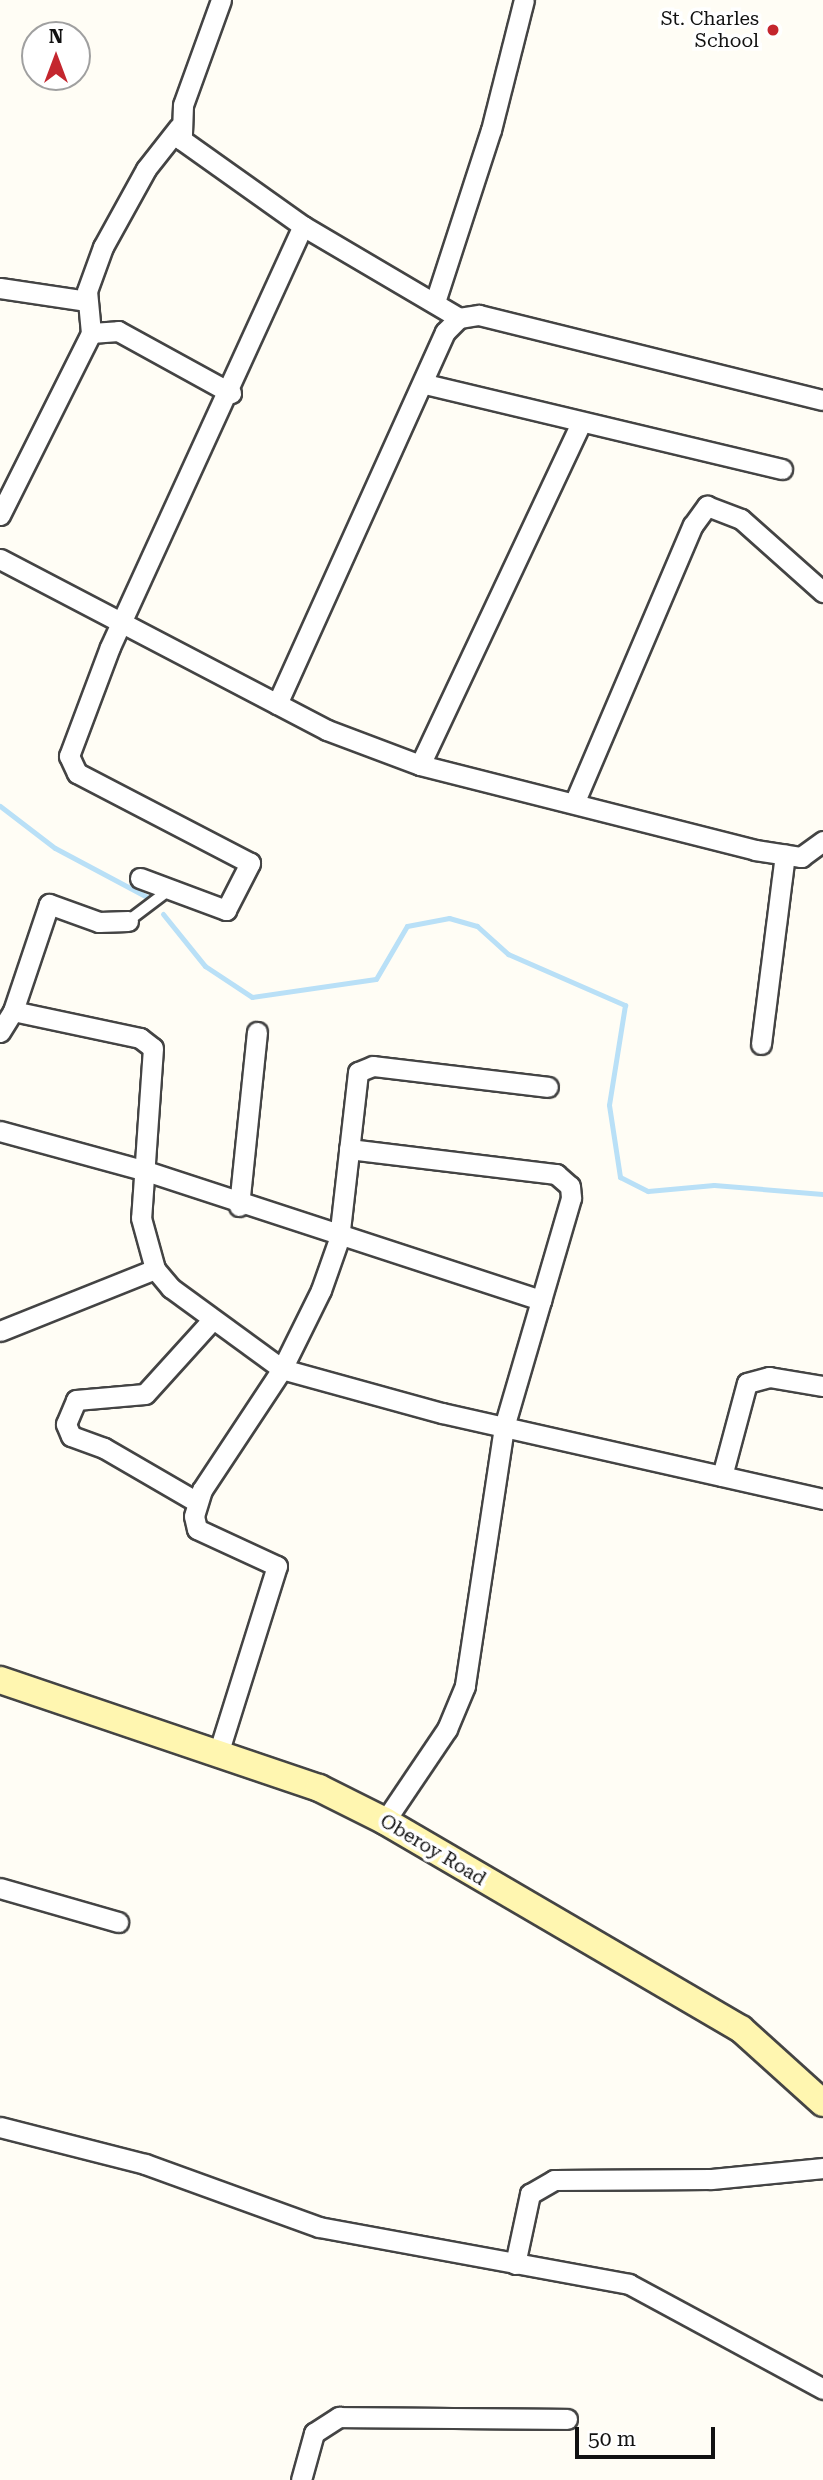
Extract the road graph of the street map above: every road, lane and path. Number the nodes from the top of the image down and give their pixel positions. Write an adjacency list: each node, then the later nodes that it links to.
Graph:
1 (220, 0): 3 (street)
2 (524, 0): 7 (street)
3 (179, 127): 4 (street); 6 (street)
4 (303, 226): 7 (street); 11 (street)
5 (0, 288): 6 (street)
6 (87, 301): 9 (street)
7 (435, 302): 8 (street)
8 (459, 318): 10 (street); 12 (street)
9 (91, 333): 11 (street); 15 (street)
10 (425, 384): 13 (street); 19 (street)
11 (231, 393): 18 (street)
12 (823, 400)
13 (581, 423): 14 (street); 20 (street)
14 (782, 469)
15 (0, 515)
16 (0, 559): 18 (street)
17 (823, 592): 21 (street)
18 (120, 627): 19 (street); 26 (street)
19 (278, 704): 20 (street)
20 (420, 765): 21 (street)
21 (575, 801): 23 (street)
22 (823, 841): 23 (street)
23 (793, 856): 24 (street); 31 (street)
24 (823, 863)
25 (140, 878): 26 (street)
26 (170, 889): 27 (lane)
27 (128, 921): 28 (street)
28 (13, 1011): 29 (street); 35 (street)
29 (0, 1032)
30 (257, 1032): 36 (street)
31 (761, 1044)
32 (548, 1087): 34 (street)
33 (0, 1131): 35 (street)
34 (349, 1149): 37 (street); 39 (street)
35 (146, 1171): 36 (street); 38 (street)
36 (239, 1206): 37 (street)
37 (339, 1239): 39 (street); 42 (street)
38 (155, 1269): 40 (street); 41 (street)
39 (541, 1300): 44 (street)
40 (213, 1319): 42 (street); 47 (street)
41 (0, 1331)
42 (282, 1369): 44 (street); 47 (street)
43 (823, 1387): 45 (street)
44 (504, 1427): 45 (street); 50 (street)
45 (722, 1476): 46 (street)
46 (823, 1499)
47 (197, 1502): 49 (street)
48 (0, 1680): 49 (street, Oberoy Road)
49 (218, 1754): 50 (street, Oberoy Road)
50 (385, 1821): 53 (street, Oberoy Road)
51 (0, 1888): 52 (street)
52 (118, 1922)
53 (823, 2103)
54 (0, 2127): 56 (street)
55 (823, 2168): 56 (street)
56 (515, 2264): 57 (street)
57 (823, 2389)
58 (567, 2419): 59 (street)
59 (301, 2480)

